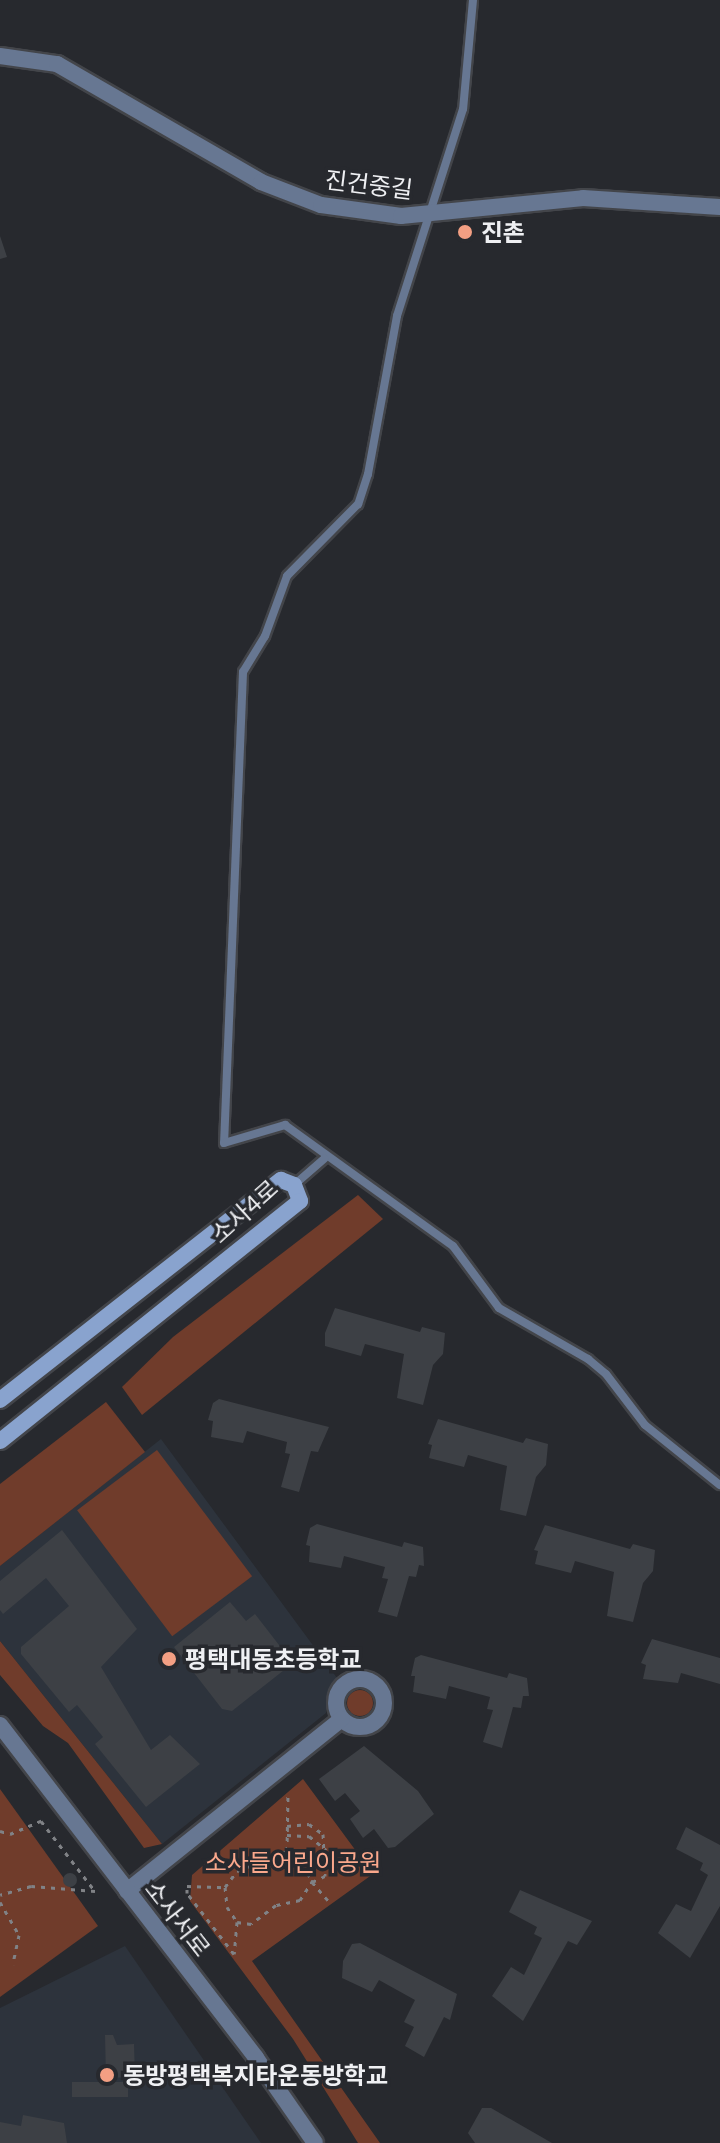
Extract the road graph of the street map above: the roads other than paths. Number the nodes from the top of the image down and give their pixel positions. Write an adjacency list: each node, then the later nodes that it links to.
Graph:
1 (473, 0): 4 (lane)
2 (0, 56): 4 (street, 진건중길)
3 (720, 207): 4 (street, 진건중길)
4 (427, 214): 9 (lane)
5 (324, 1159): 6 (lane)
6 (294, 1185): 7 (main road, 소사4로); 8 (main road, 소사4로)
7 (0, 1400)
8 (0, 1441)
9 (720, 1485)
10 (342, 1719): 12 (street)
11 (0, 1725): 12 (street, 소사서로)
12 (127, 1891): 13 (street, 소사서로)
13 (315, 2143)

